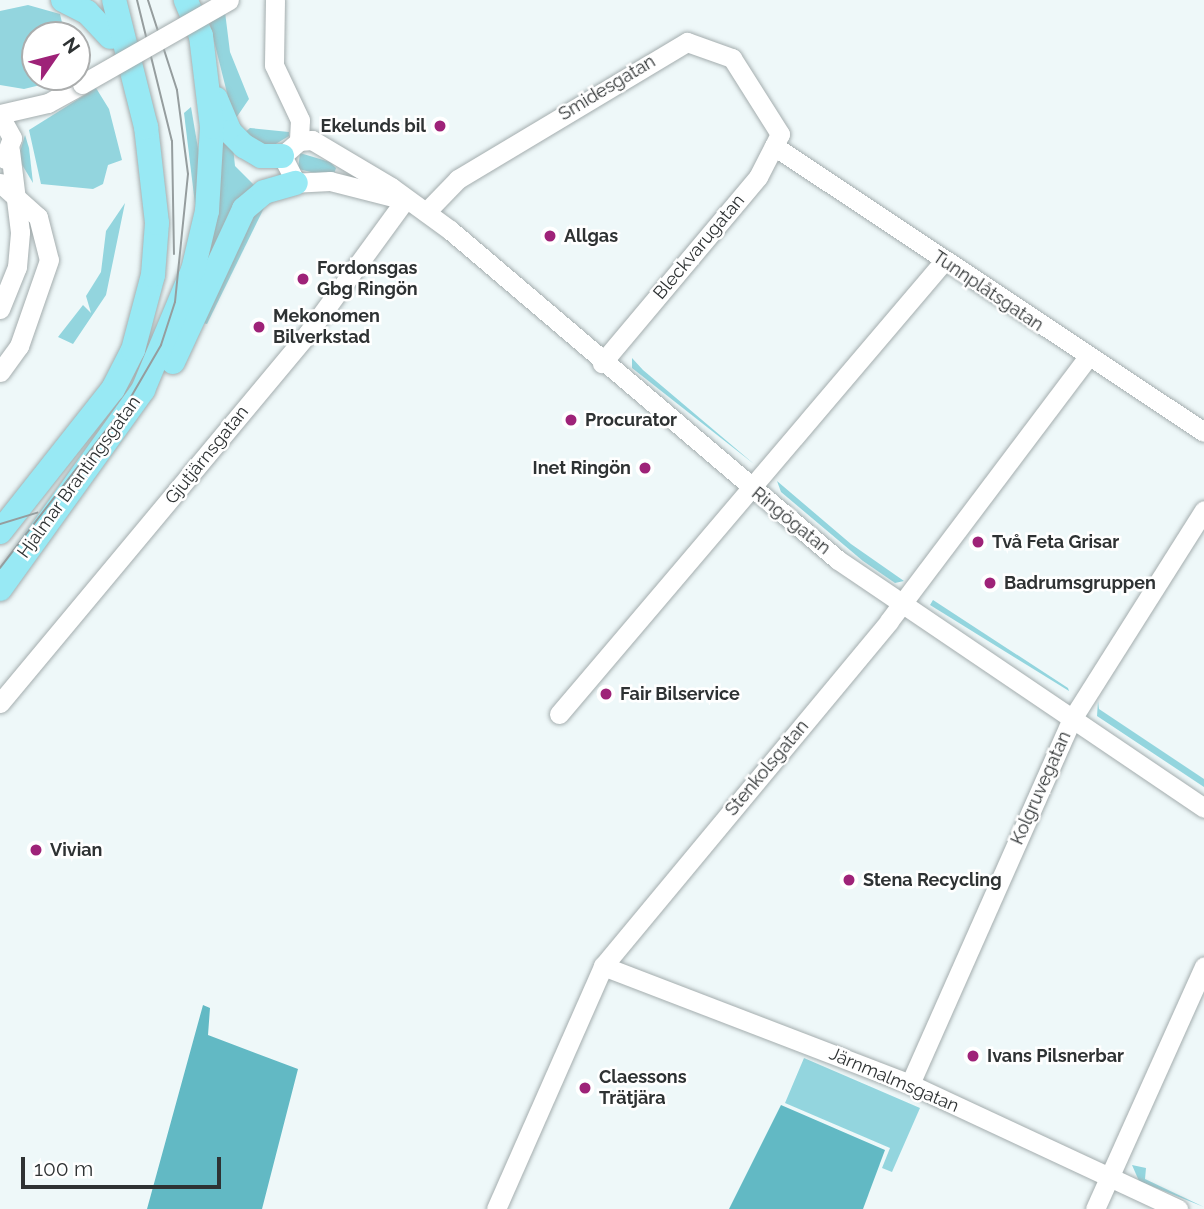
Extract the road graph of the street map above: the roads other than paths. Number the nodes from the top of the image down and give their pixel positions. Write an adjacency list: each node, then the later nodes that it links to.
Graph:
1 (63, 0): 7 (main road)
2 (97, 0): 7 (main road)
3 (114, 0): 28 (main road, Hjalmar Brantingsgatan)
4 (186, 0): 8 (main road, Hjalmar Brantingsgatan)
5 (229, 0): 9 (street, bridge)
6 (275, 0): 13 (street)
7 (110, 37): 28 (main road)
8 (207, 75): 13 (main road); 25 (main road, Hjalmar Brantingsgatan)
9 (48, 103): 10 (street); 14 (street)
10 (0, 115): 14 (street)
11 (778, 123): 12 (street, Bleckvarugatan); 19 (street, Smidesgatan)
12 (775, 146): 20 (street, Tunnplåtsgatan); 23 (street, Bleckvarugatan)
13 (291, 148): 16 (street); 17 (street, Ringögatan)
14 (7, 152): 18 (street)
15 (0, 183): 18 (street)
16 (296, 183): 17 (street, Ringögatan); 25 (main road)
17 (405, 200): 19 (street, Ringögatan); 33 (street, Gjutjärnsgatan)
18 (19, 205): 21 (street); 24 (street)
19 (426, 212): 23 (street, Ringögatan)
20 (944, 261): 22 (street, Tunnplåtsgatan); 27 (street)
21 (0, 309)
22 (1088, 357): 26 (street, Tunnplåtsgatan); 32 (street, Stenkolsgatan)
23 (602, 363): 27 (street, Ringögatan)
24 (0, 372)
25 (123, 421): 31 (main road, Hjalmar Brantingsgatan)
26 (1204, 432)
27 (751, 489): 32 (street, Ringögatan); 34 (street)
28 (18, 508): 30 (main road, Hjalmar Brantingsgatan)
29 (1204, 510): 35 (street, Kolgruvegatan)
30 (0, 532)
31 (0, 589)
32 (901, 606): 35 (street, Ringögatan); 37 (street, Stenkolsgatan)
33 (0, 703)
34 (559, 714)
35 (1072, 719): 36 (street, Ringögatan); 39 (street, Kolgruvegatan)
36 (1204, 807)
37 (603, 966): 39 (street, Järnmalmsgatan); 41 (street, Stenkolsgatan)
38 (1204, 966): 40 (street)
39 (910, 1084): 40 (street, Järnmalmsgatan)
40 (1108, 1179): 42 (street); 43 (street, Järnmalmsgatan)
41 (496, 1209)
42 (1095, 1209)
43 (1178, 1209)

